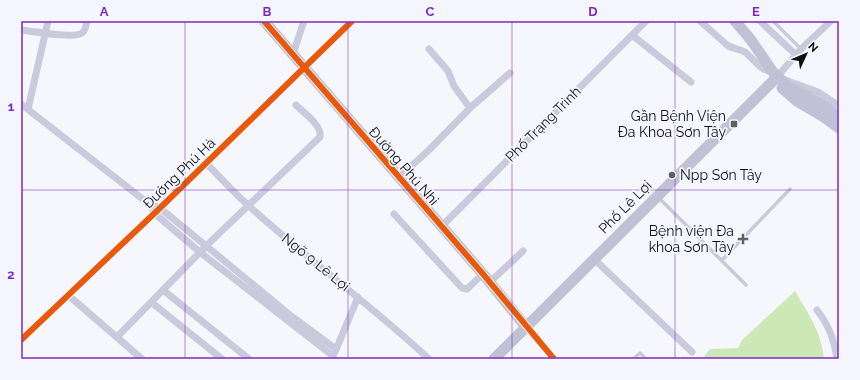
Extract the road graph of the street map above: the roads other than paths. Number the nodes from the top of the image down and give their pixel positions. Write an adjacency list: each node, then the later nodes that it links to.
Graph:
1 (48, 21): 13 (street)
2 (87, 21): 13 (street)
3 (264, 21): 17 (main road, Đường Phú Nhi)
4 (304, 21): 17 (street)
5 (352, 21): 19 (street, Đường Phú Hà)
6 (646, 21): 14 (street, Phố Trạng Trình)
7 (700, 21): 21 (street)
8 (735, 21): 21 (main road)
9 (760, 21): 18 (street)
10 (773, 21): 16 (lane)
11 (831, 21): 16 (street)
12 (21, 30): 13 (street)
13 (45, 33): 27 (street)
14 (632, 35): 22 (street); 39 (street, Phố Trạng Trình)
15 (429, 49): 26 (street)
16 (801, 49): 18 (street)
17 (292, 54): 19 (main road, Đường Phú Nhi)
18 (796, 55): 21 (street)
19 (304, 68): 30 (street, Đường Phú Hà); 31 (main road, Đường Phú Nhi)
20 (510, 73): 26 (street)
21 (774, 77): 25 (street); 28 (main road); 29 (main road); 33 (main road, Phố Lê Lợi)
22 (691, 82)
23 (21, 104): 27 (street)
24 (296, 105): 35 (street)
25 (839, 106)
26 (470, 108): 31 (street)
27 (28, 109): 34 (street)
28 (839, 118)
29 (839, 128)
30 (206, 163): 35 (street, Ngõ 9 Lê Lợi); 36 (street, Đường Phú Hà)
31 (398, 178): 39 (main road, Đường Phú Nhi)
32 (790, 188): 44 (lane)
33 (657, 196): 43 (main road, Phố Lê Lợi); 44 (lane)
34 (149, 204): 36 (street); 37 (street)
35 (249, 206): 40 (street); 49 (street, Ngõ 9 Lê Lợi)
36 (160, 208): 37 (street, Đường Phú Hà); 40 (street)
37 (154, 214): 42 (street); 48 (street, Đường Phú Hà)
38 (394, 214): 45 (street)
39 (441, 227): 45 (main road, Đường Phú Nhi)
40 (206, 246): 42 (street); 56 (street)
41 (523, 251): 45 (street)
42 (200, 253): 47 (street); 56 (street)
43 (594, 259): 52 (main road, Phố Lê Lợi); 55 (street)
44 (722, 260): 46 (lane)
45 (486, 278): 52 (main road, Đường Phú Nhi)
46 (746, 285)
47 (163, 290): 50 (street); 59 (street)
48 (68, 295): 53 (street); 54 (street, Đường Phú Hà)
49 (358, 297): 56 (street); 60 (street, Ngõ 9 Lê Lợi)
50 (151, 302): 53 (street); 58 (street)
51 (817, 310): 65 (street)
52 (526, 327): 61 (main road, Phố Lê Lợi); 62 (street)
53 (117, 337): 57 (street)
54 (21, 340)
55 (692, 352)
56 (333, 354)
57 (142, 359)
58 (222, 359)
59 (248, 359)
60 (429, 359)
61 (494, 359)
62 (554, 359)
63 (633, 359): 64 (lane)
64 (646, 359)
65 (837, 359)

